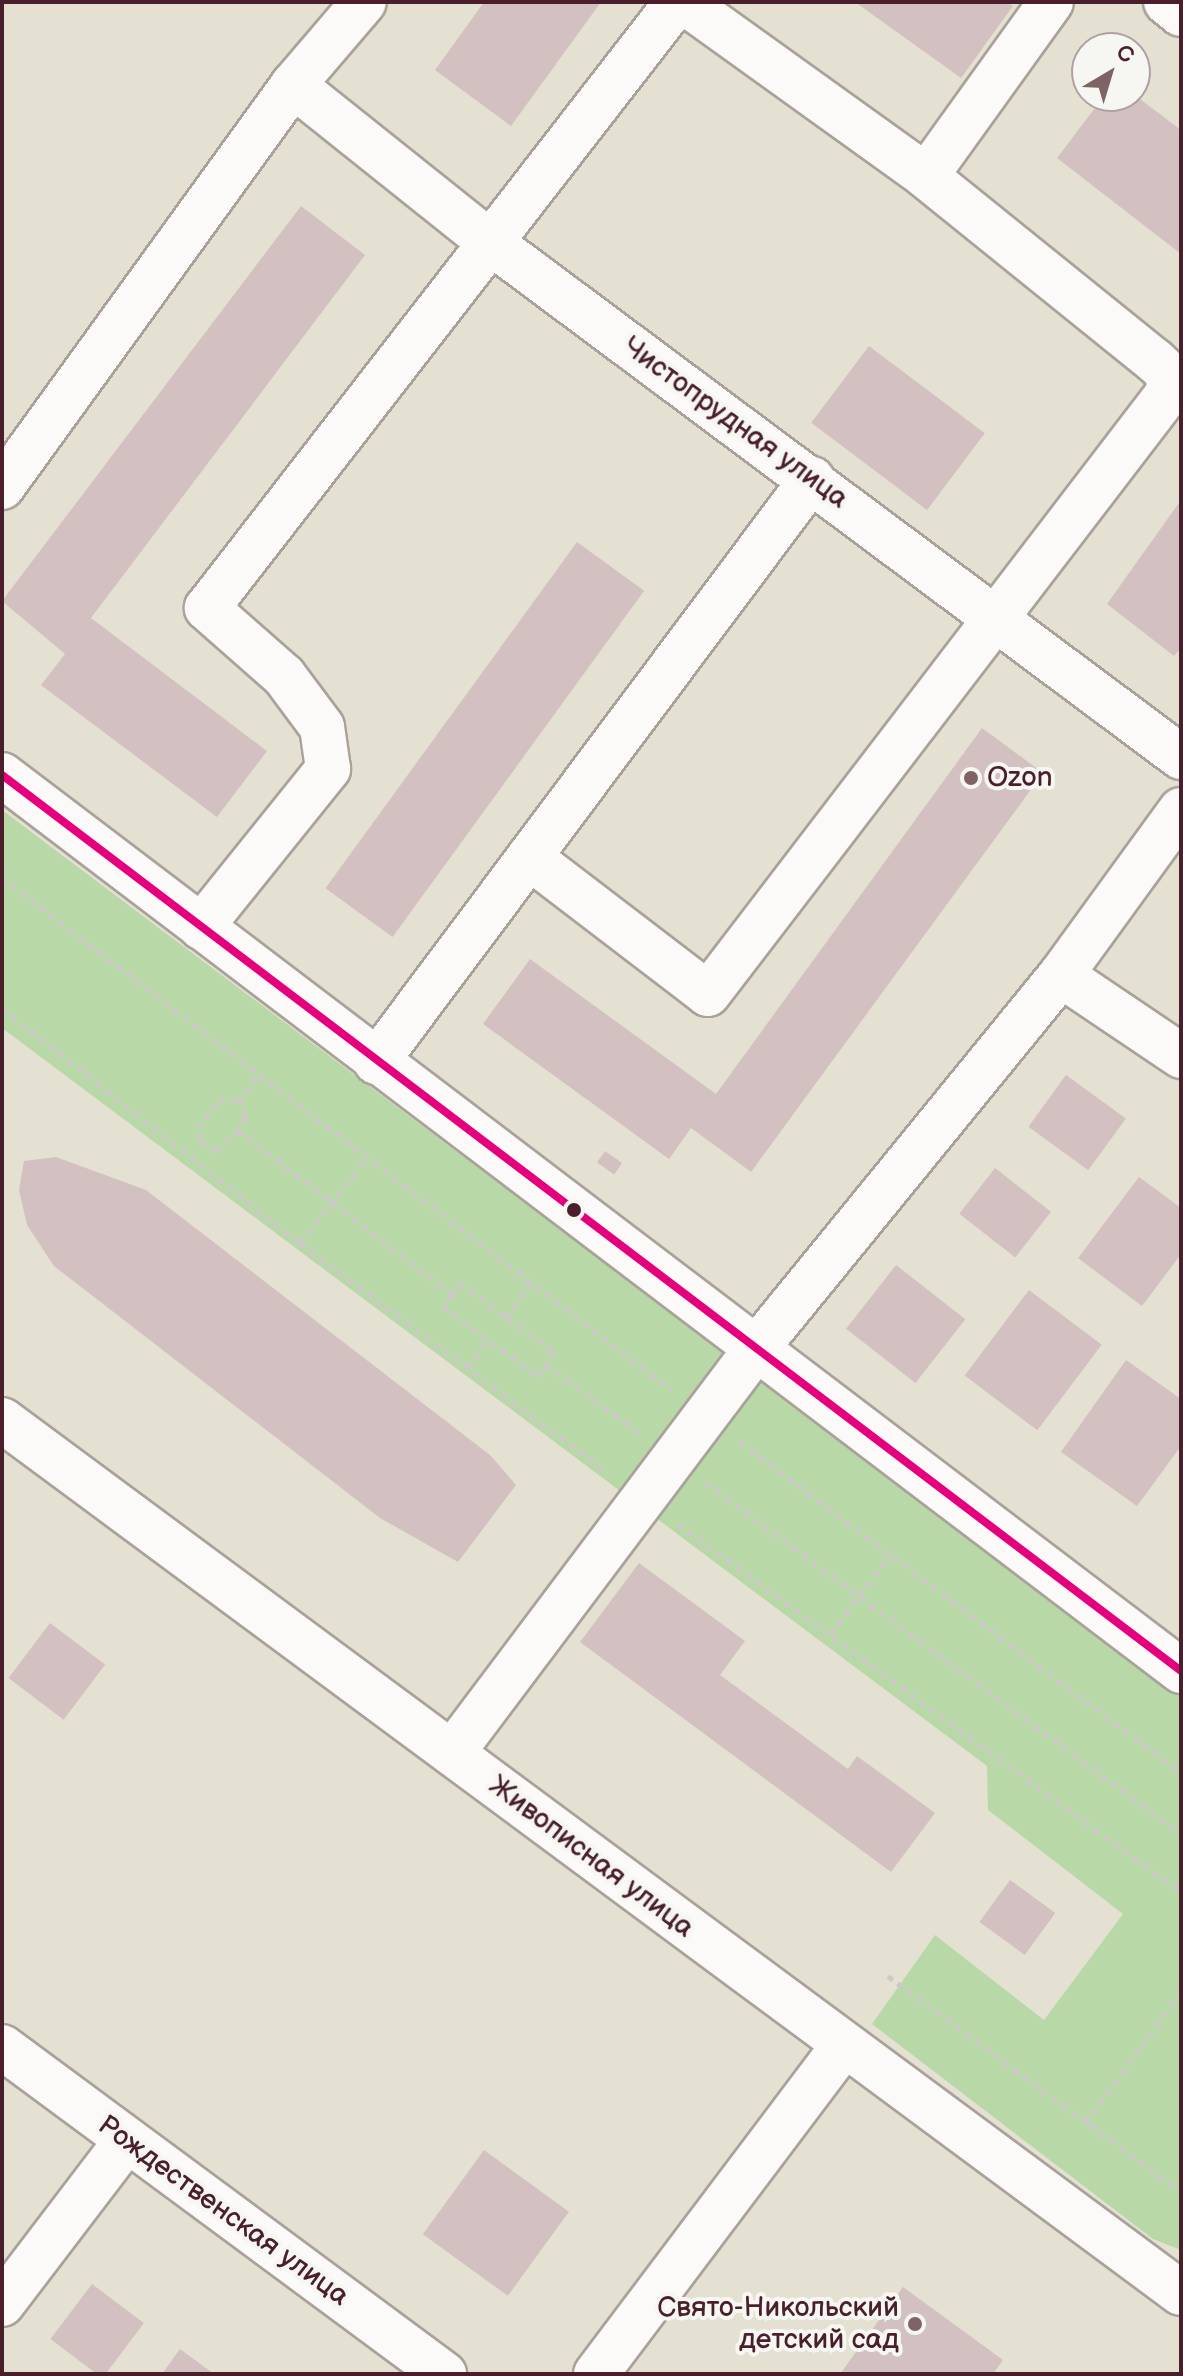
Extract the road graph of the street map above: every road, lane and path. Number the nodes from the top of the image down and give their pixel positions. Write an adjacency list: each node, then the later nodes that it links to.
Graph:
1 (364, 2): 7 (street)
2 (677, 2): 9 (street)
3 (684, 2): 8 (street)
4 (1051, 2): 8 (street)
5 (1166, 2): 6 (street)
6 (1181, 14)
7 (293, 85): 9 (street, Чистопрудная улица); 11 (street)
8 (926, 176): 12 (street)
9 (490, 242): 10 (street, Чистопрудная улица); 18 (street)
10 (812, 479): 12 (street, Чистопрудная улица); 16 (street)
11 (2, 487)
12 (997, 618): 13 (street, Чистопрудная улица); 16 (street)
13 (1181, 757)
14 (2, 775): 18 (street)
15 (1181, 810): 19 (street)
16 (529, 857): 22 (street)
17 (2, 878): 23 (path)
18 (201, 927): 22 (street)
19 (1061, 975): 21 (street); 35 (street)
20 (2, 1008): 28 (path)
21 (1181, 1056)
22 (376, 1062): 35 (street)
23 (256, 1078): 24 (path); 27 (path)
24 (240, 1099): 25 (path); 26 (path)
25 (238, 1130): 26 (path); 29 (path)
26 (205, 1149): 28 (path)
27 (365, 1160): 29 (path); 31 (path)
28 (198, 1161): 30 (path)
29 (331, 1203): 30 (path); 32 (path)
30 (300, 1243): 37 (path)
31 (530, 1284): 33 (path); 38 (path)
32 (452, 1294): 33 (path); 34 (path)
33 (506, 1317): 36 (path)
34 (488, 1339): 36 (path); 37 (path)
35 (755, 1350): 38 (street); 45 (street)
36 (546, 1365): 40 (path)
37 (468, 1367): 41 (path)
38 (705, 1415): 40 (street); 42 (path)
39 (2, 1420): 46 (street, Живописная улица)
40 (673, 1459): 41 (street); 43 (path)
41 (643, 1498): 44 (path); 46 (street)
42 (890, 1555): 43 (path); 47 (path)
43 (859, 1596): 44 (path); 48 (path)
44 (831, 1634): 49 (path)
45 (1181, 1671)
46 (452, 1753): 52 (street, Живописная улица)
47 (1181, 1773)
48 (1181, 1834)
49 (1181, 1892)
50 (888, 1976): 54 (path)
51 (1181, 1992): 54 (path)
52 (843, 2046): 57 (street, Живописная улица); 60 (street)
53 (2, 2047): 55 (street, Рождественская улица)
54 (1086, 2123): 56 (path)
55 (127, 2140): 58 (street); 59 (street, Рождественская улица)
56 (1181, 2192)
57 (1181, 2293)
58 (2, 2304)
59 (444, 2374)
60 (596, 2374)

